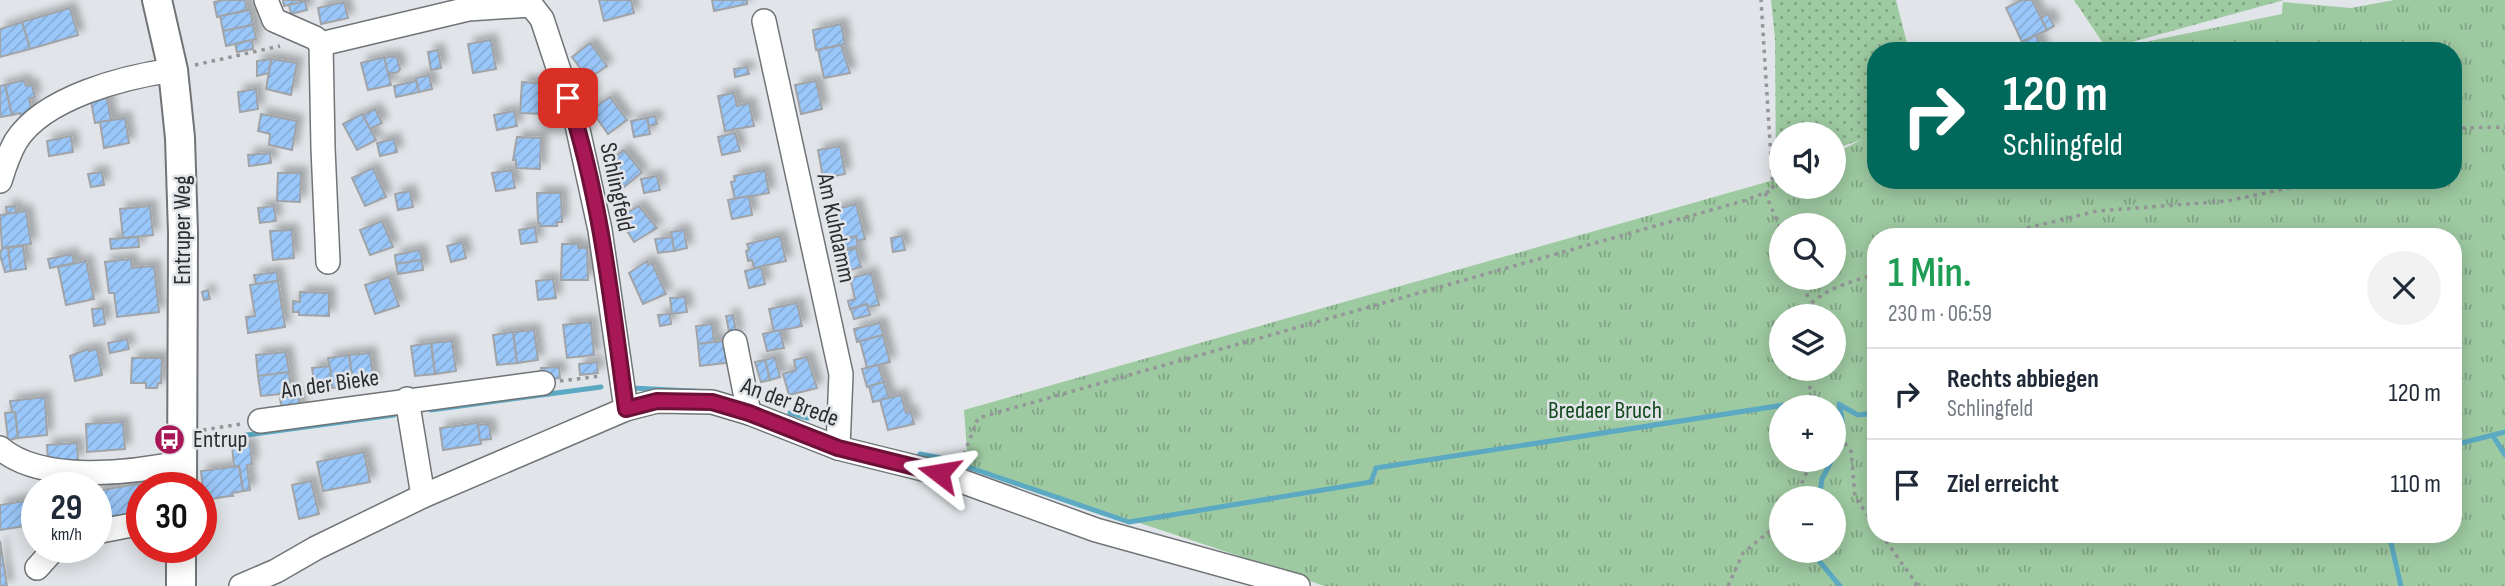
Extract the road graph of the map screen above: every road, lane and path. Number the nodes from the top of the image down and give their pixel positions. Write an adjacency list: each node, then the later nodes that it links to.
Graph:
1 (157, 0): 7 (main road, Entruper Weg)
2 (266, 0): 6 (street)
3 (1761, 0): 12 (path)
4 (466, 5): 6 (street, Schlingfeld); 20 (street, Schlingfeld)
5 (765, 21): 29 (street, Am Kuhdamm)
6 (318, 41): 7 (path); 15 (street)
7 (173, 70): 10 (street); 26 (main road, Entruper Weg)
8 (2505, 127): 9 (path)
9 (2462, 128)
10 (0, 181)
11 (2283, 189): 14 (path)
12 (1765, 193): 13 (path); 32 (path)
13 (1774, 213)
14 (2027, 228)
15 (328, 262)
16 (1867, 277): 18 (path)
17 (1805, 290): 18 (path)
18 (1810, 302)
19 (735, 342): 24 (street)
20 (621, 373): 21 (path); 23 (street, Schlingfeld)
21 (542, 383): 22 (street, An der Bieke)
22 (407, 399): 25 (street, An der Bieke); 33 (street, An der Bieke)
23 (626, 409): 24 (street, An der Brede); 33 (street, An der Brede)
24 (749, 413): 29 (street, An der Brede)
25 (260, 421): 26 (path)
26 (182, 431): 30 (main road, Entruper Weg)
27 (1846, 445): 34 (path)
28 (0, 448): 31 (street, Entruper Weg)
29 (838, 448): 32 (street, An der Brede)
30 (183, 472)
31 (126, 473)
32 (955, 479): 42 (street, An der Brede)
33 (424, 496): 41 (street, An der Brede)
34 (1867, 514)
35 (1769, 531): 43 (path)
36 (1887, 543): 44 (path)
37 (42, 563): 39 (street)
38 (181, 563): 40 (main road)
39 (37, 568)
40 (181, 586)
41 (241, 586)
42 (1298, 586)
43 (1728, 586)
44 (1918, 586)

